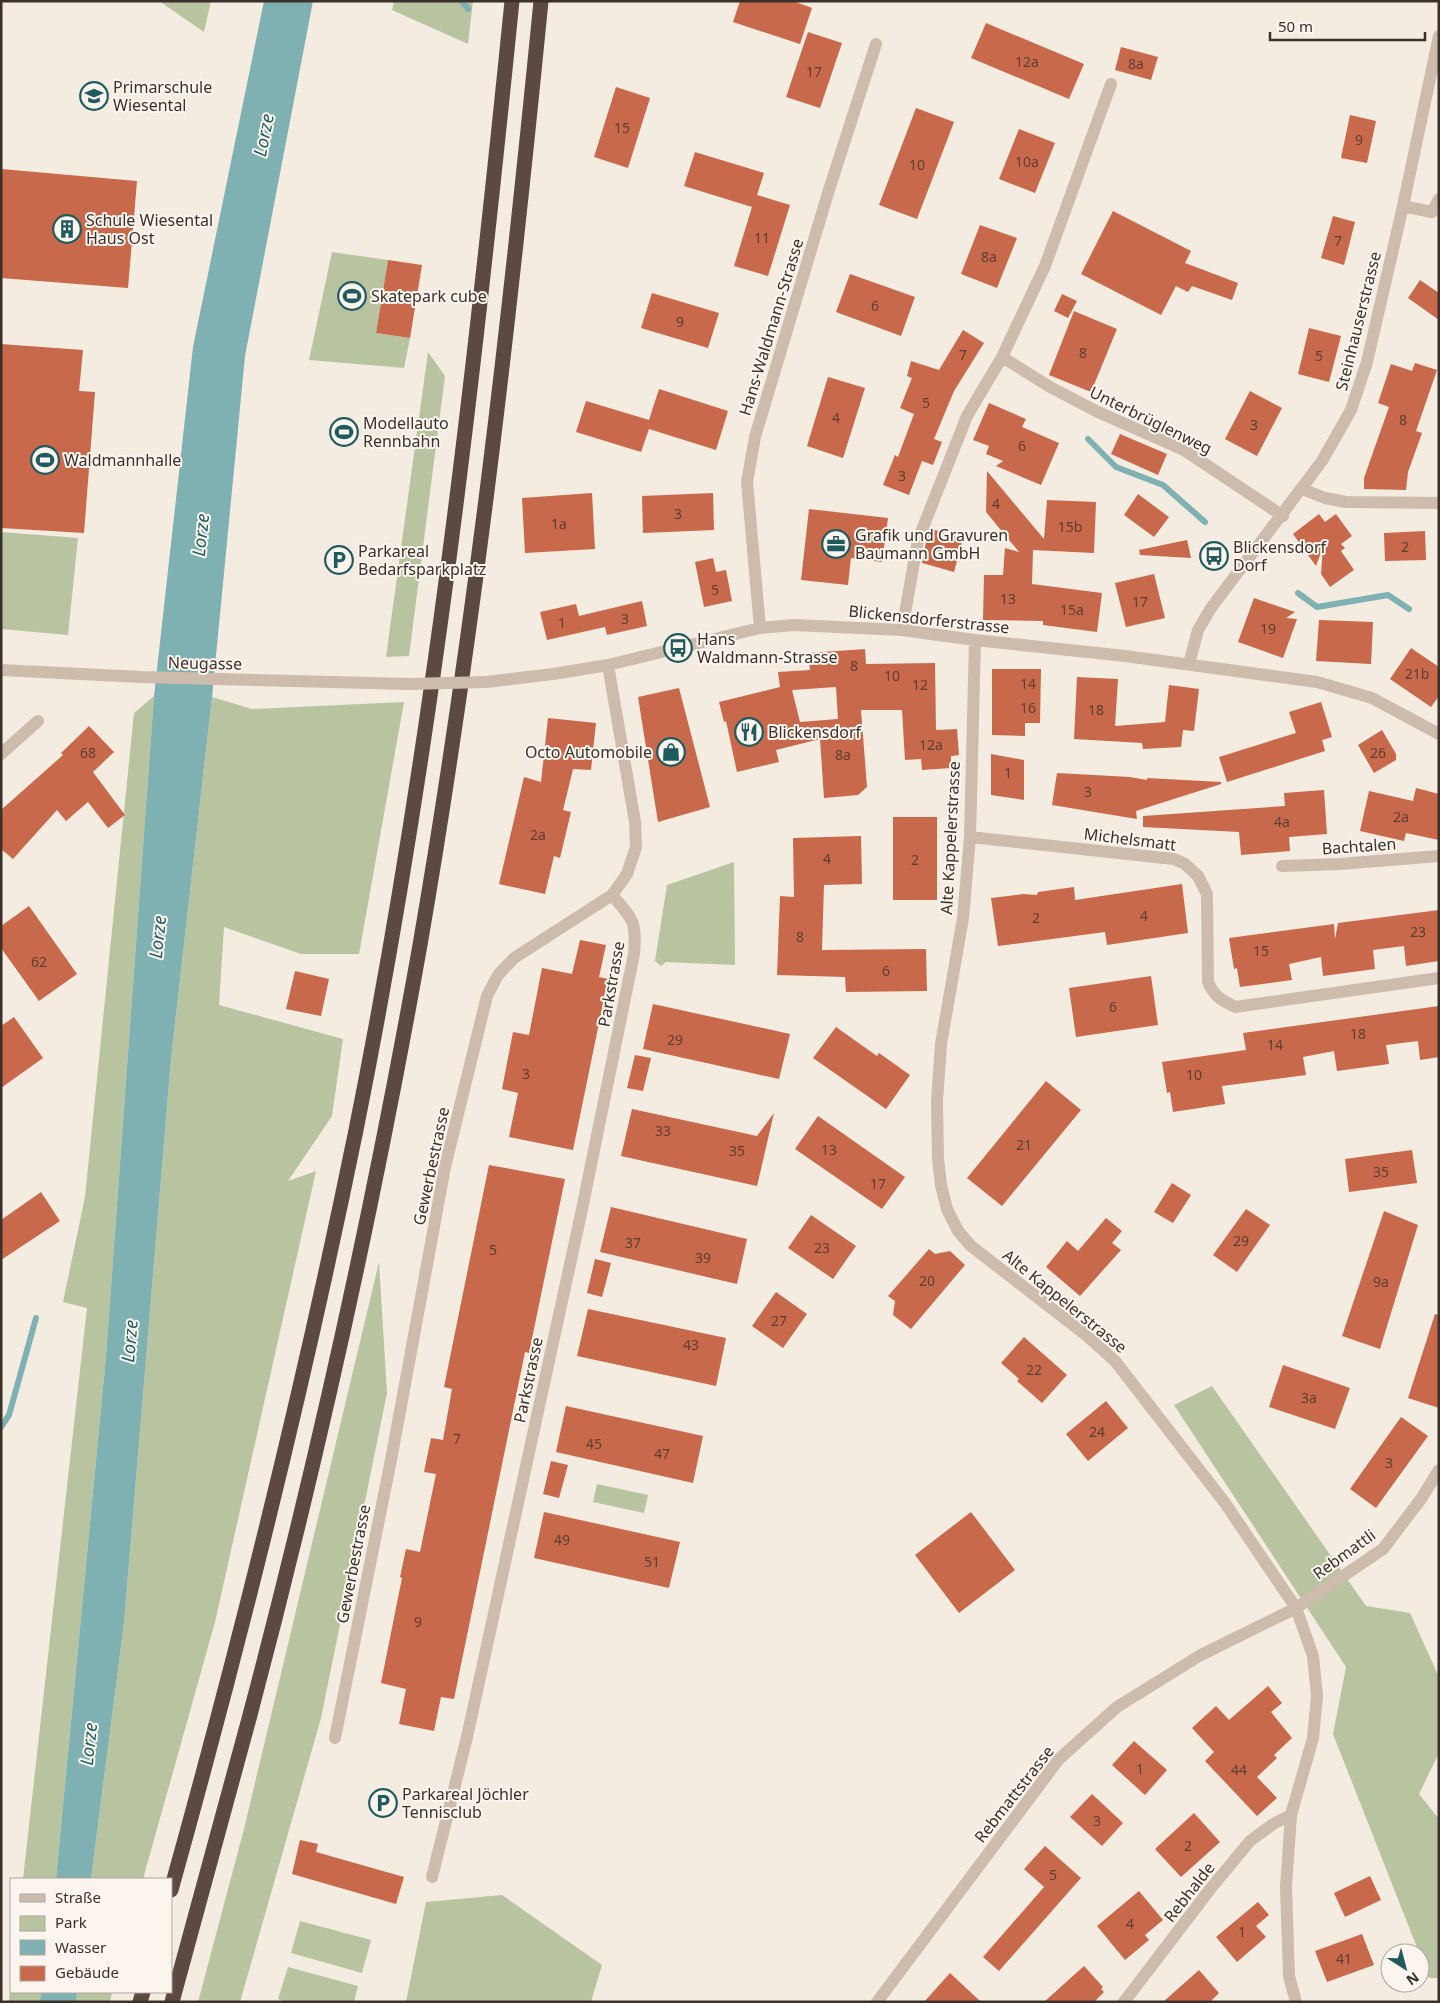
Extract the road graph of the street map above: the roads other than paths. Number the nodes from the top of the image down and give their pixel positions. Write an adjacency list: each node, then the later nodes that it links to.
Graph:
1 (512, 1): 33 (highway)
2 (542, 1): 34 (highway)
3 (1439, 36): 7 (street, Steinhauserstrasse)
4 (876, 44): 13 (street, Hans-Waldmann-Strasse)
5 (1111, 84): 9 (street)
6 (1439, 199): 8 (street)
7 (1403, 206): 8 (street); 10 (street, Steinhauserstrasse)
8 (1435, 217)
9 (1002, 357): 12 (street, Unterbrüglenweg); 14 (street)
10 (1302, 489): 11 (street); 12 (street, Steinhauserstrasse)
11 (1439, 503)
12 (1283, 516): 16 (street, Steinhauserstrasse)
13 (760, 628): 14 (street, Blickensdorferstrasse); 17 (street, Blickensdorferstrasse)
14 (902, 630): 15 (street, Blickensdorferstrasse)
15 (975, 640): 16 (street, Blickensdorferstrasse); 23 (street, Alte Kappelerstrasse)
16 (1189, 664): 21 (street, Blickensdorferstrasse)
17 (608, 665): 19 (street, Blickensdorferstrasse, bridge); 26 (street, Gewerbestrasse)
18 (1, 670): 19 (street, Neugasse)
19 (409, 684)
20 (38, 722): 22 (street)
21 (1439, 734)
22 (1, 754)
23 (970, 837): 27 (street, Michelsmatt); 29 (street, Alte Kappelerstrasse)
24 (1439, 856): 25 (street, Bachtalen)
25 (1282, 866)
26 (612, 895): 30 (street, Gewerbestrasse); 32 (street, Parkstrasse)
27 (1439, 978)
28 (1439, 1470): 29 (street, Rebmattli)
29 (1296, 1608): 31 (street, Alte Kappelerstrasse); 35 (street, Rebmattstrasse)
30 (335, 1738)
31 (1291, 1815): 36 (street, Rebhalde); 37 (street, Alte Kappelerstrasse)
32 (432, 1877)
33 (172, 1886)
34 (172, 2002)
35 (877, 2002)
36 (1124, 2002)
37 (1296, 2002)

